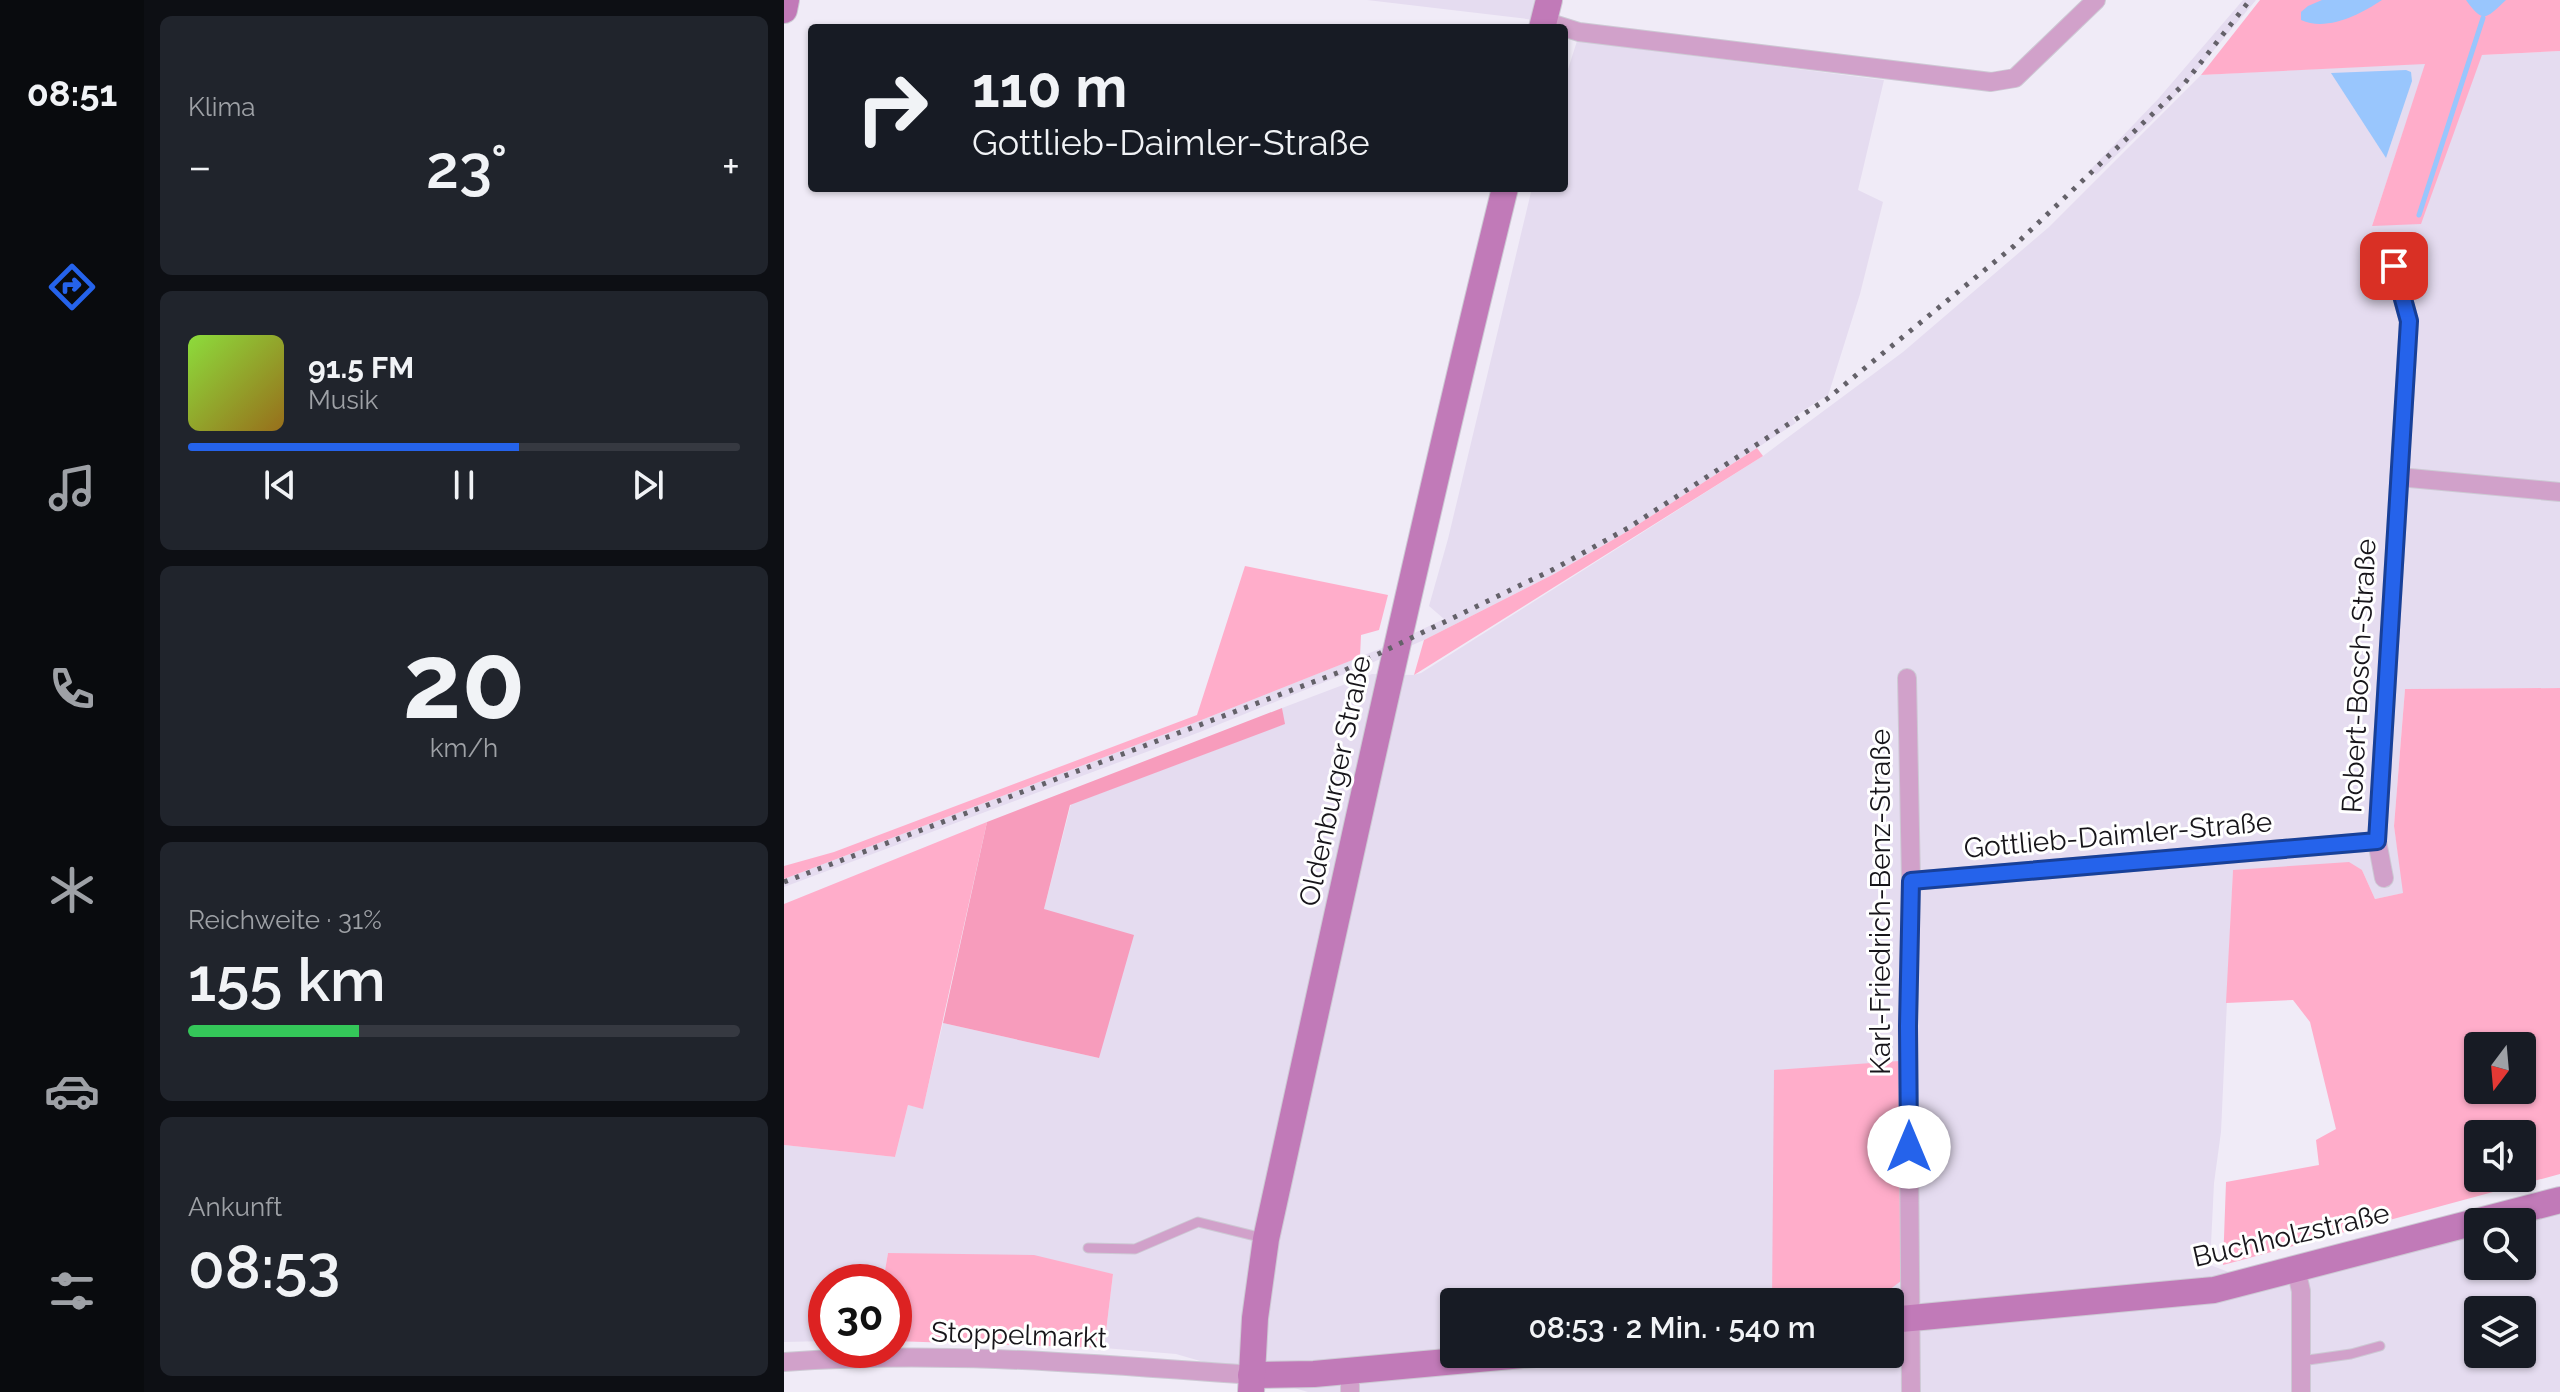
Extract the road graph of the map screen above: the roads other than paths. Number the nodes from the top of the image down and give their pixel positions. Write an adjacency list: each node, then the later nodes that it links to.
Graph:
1 (786, 0): 3 (main road)
2 (2096, 0): 4 (street)
3 (784, 10)
4 (1568, 27)
5 (1504, 192): 14 (main road, Oldenburger Straße)
6 (2394, 266): 7 (street, Robert-Bosch-Straße)
7 (2399, 477): 8 (street); 10 (street, Robert-Bosch-Straße)
8 (2560, 492)
9 (1907, 678): 12 (street, Karl-Friedrich-Benz-Straße)
10 (2377, 841): 11 (street, Robert-Bosch-Straße); 12 (street, Gottlieb-Daimler-Straße)
11 (2384, 878)
12 (1911, 881): 17 (street, Karl-Friedrich-Benz-Straße)
13 (2560, 1200): 16 (main road, Buchholzstraße)
14 (1266, 1239): 15 (lane); 25 (main road, Oldenburger Straße)
15 (1088, 1248)
16 (2296, 1269): 18 (main road, Buchholzstraße); 21 (street)
17 (1901, 1288)
18 (1904, 1319)
19 (1904, 1346): 27 (street, Karl-Friedrich-Benz-Straße)
20 (2380, 1346): 21 (lane)
21 (2301, 1361): 28 (street)
22 (784, 1362): 25 (street, Stoppelmarkt)
23 (1442, 1368): 24 (main road)
24 (1350, 1382): 26 (main road)
25 (1251, 1383): 26 (main road)
26 (1305, 1383)
27 (1911, 1392)
28 (2301, 1392)

